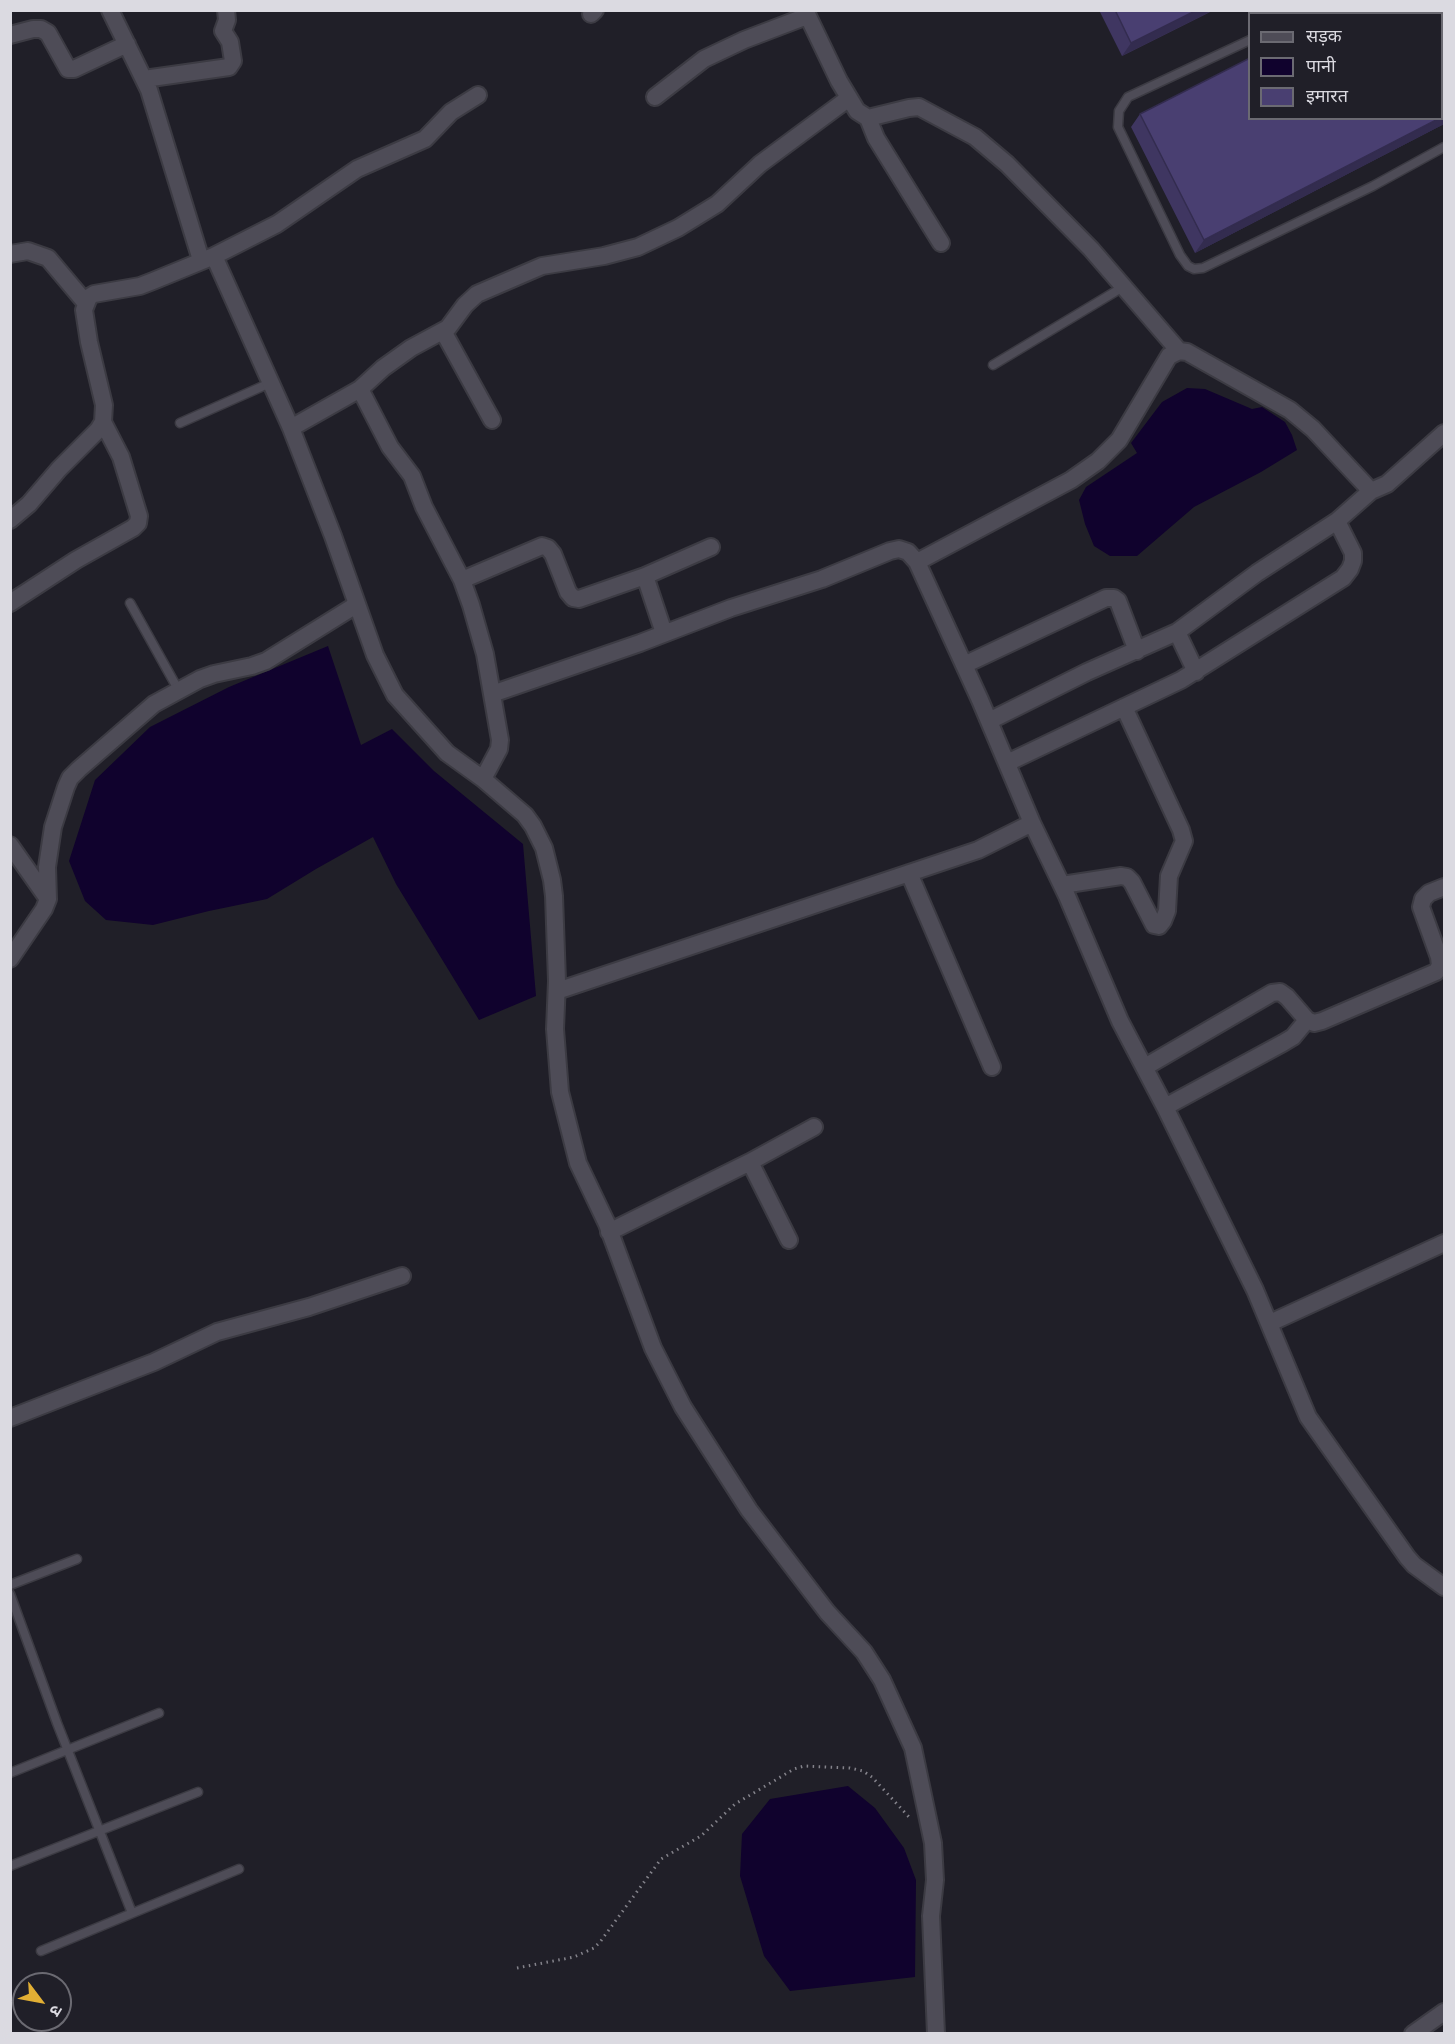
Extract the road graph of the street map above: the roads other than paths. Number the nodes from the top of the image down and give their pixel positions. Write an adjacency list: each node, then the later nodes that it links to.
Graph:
1 (110, 10): 6 (street)
2 (226, 10): 7 (street)
3 (806, 13): 9 (street); 10 (street)
4 (10, 35): 6 (street)
5 (1248, 41): 12 (lane)
6 (127, 44): 7 (street)
7 (144, 79): 15 (street)
8 (478, 96): 15 (street)
9 (655, 97)
10 (849, 98): 11 (street); 18 (street)
11 (868, 118): 13 (street); 16 (street)
12 (1444, 147)
13 (942, 243)
14 (10, 254): 17 (street)
15 (207, 258): 17 (street); 21 (street)
16 (1123, 287): 19 (street); 20 (lane)
17 (85, 302): 24 (street)
18 (443, 331): 22 (street); 23 (street)
19 (1179, 351): 28 (street); 32 (street)
20 (993, 364)
21 (270, 383): 25 (lane); 26 (street)
22 (360, 389): 26 (street); 34 (street)
23 (492, 420)
24 (103, 422): 29 (street); 35 (street)
25 (180, 423)
26 (291, 428): 37 (street)
27 (1444, 433): 28 (street)
28 (1371, 491): 30 (street)
29 (10, 520)
30 (1337, 521): 38 (street); 42 (street)
31 (711, 547): 33 (street)
32 (917, 562): 39 (street); 41 (street)
33 (645, 576): 34 (street); 39 (street)
34 (462, 580): 44 (street)
35 (10, 603)
36 (130, 603): 43 (lane)
37 (357, 605): 43 (street); 48 (street)
38 (1177, 632): 40 (street); 42 (street)
39 (664, 633): 44 (street)
40 (1137, 651): 41 (street); 46 (street)
41 (964, 665): 46 (street)
42 (1196, 672): 45 (street)
43 (179, 690): 54 (street)
44 (492, 694): 48 (street)
45 (1124, 708): 47 (street); 52 (street)
46 (989, 721): 47 (street)
47 (1007, 763): 49 (street)
48 (483, 779): 57 (street)
49 (1032, 824): 51 (street); 52 (street)
50 (10, 845): 54 (street)
51 (909, 873): 57 (street); 59 (street)
52 (1062, 885): 60 (street)
53 (1444, 887): 56 (street)
54 (48, 899): 55 (street)
55 (10, 959)
56 (1442, 966): 58 (street)
57 (557, 991): 64 (street)
58 (1307, 1020): 60 (street); 61 (street)
59 (992, 1067)
60 (1145, 1067): 61 (street)
61 (1165, 1107): 68 (street)
62 (814, 1127): 63 (street)
63 (750, 1162): 64 (street); 65 (street)
64 (609, 1232): 84 (street)
65 (789, 1240)
66 (1444, 1243): 68 (street)
67 (402, 1276): 69 (street)
68 (1270, 1323): 72 (street)
69 (10, 1418)
70 (77, 1559): 71 (lane)
71 (10, 1585)
72 (1444, 1587)
73 (10, 1594): 75 (lane)
74 (159, 1713): 75 (lane)
75 (68, 1750): 76 (lane); 78 (lane)
76 (10, 1773)
77 (198, 1792): 78 (lane)
78 (99, 1830): 79 (lane); 81 (lane)
79 (10, 1866)
80 (239, 1869): 81 (lane)
81 (132, 1913): 82 (lane)
82 (41, 1951)
83 (1444, 2012): 85 (street)
84 (936, 2034)
85 (1413, 2034)

